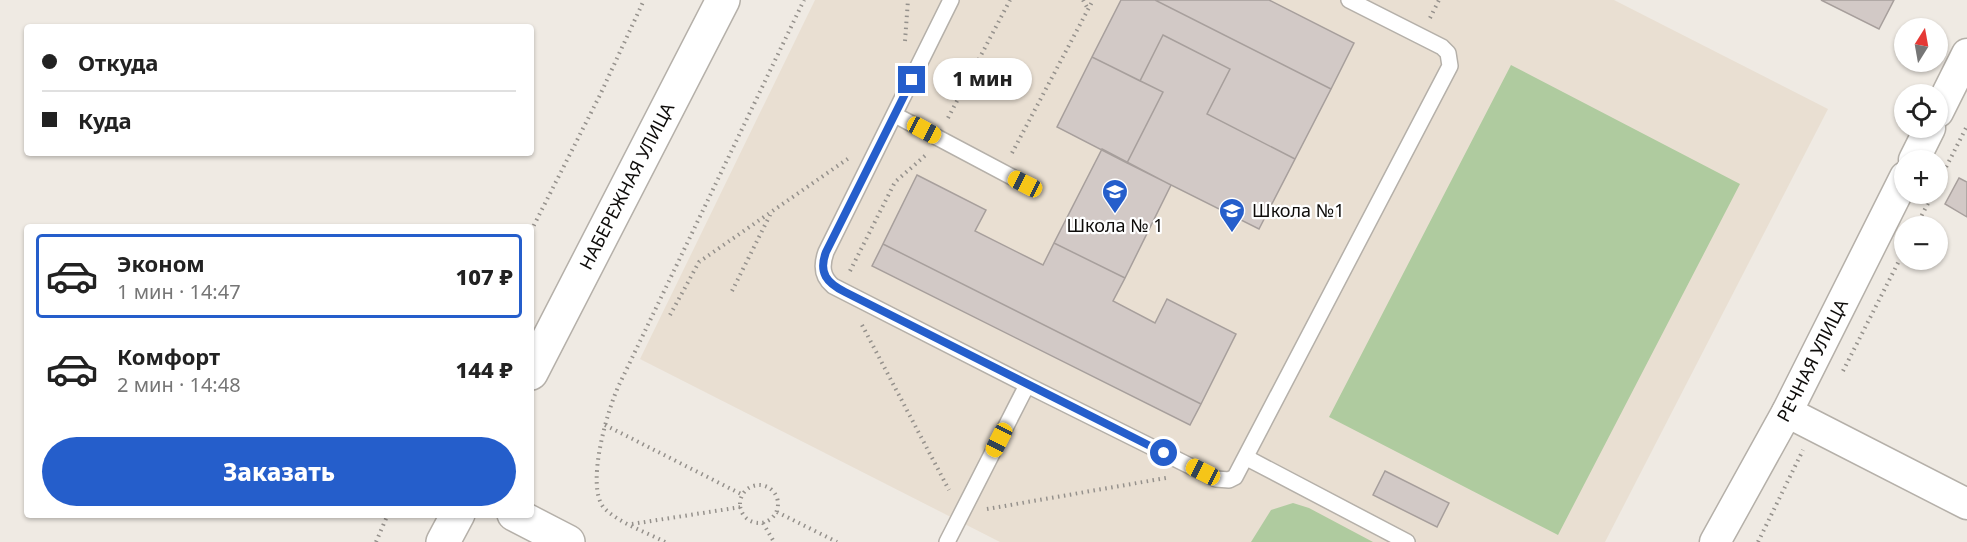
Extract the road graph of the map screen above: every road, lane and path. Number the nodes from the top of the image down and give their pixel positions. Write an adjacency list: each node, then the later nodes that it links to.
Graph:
1 (644, 0): 21 (path)
2 (723, 0): 26 (street, НАБЕРЕЖНАЯ УЛИЦА)
3 (804, 0): 30 (path)
4 (951, 0): 12 (lane)
5 (1010, 0): 15 (path)
6 (1083, 0): 9 (path)
7 (1093, 0): 9 (path)
8 (1349, 0): 32 (lane)
9 (1088, 9): 17 (path)
10 (1967, 54): 11 (street)
11 (1948, 92)
12 (895, 115): 14 (lane); 15 (lane)
13 (1967, 126): 16 (path)
14 (886, 132): 20 (path); 24 (lane)
15 (941, 139): 17 (lane); 24 (path)
16 (1948, 163)
17 (1002, 172): 18 (lane)
18 (1025, 184)
19 (1894, 199): 29 (street, РЕЧНАЯ УЛИЦА)
20 (772, 209): 23 (path); 25 (path)
21 (534, 225)
22 (1894, 270): 27 (path)
23 (732, 291)
24 (845, 292): 28 (lane); 38 (path)
25 (670, 315)
26 (534, 367)
27 (1841, 374)
28 (1027, 385): 33 (lane); 38 (lane)
29 (1787, 412): 31 (street); 52 (street, РЕЧНАЯ УЛИЦА)
30 (605, 425): 34 (path); 43 (path)
31 (1815, 427): 35 (street); 53 (path)
32 (1247, 458): 33 (lane); 51 (lane)
33 (1203, 472): 38 (path)
34 (742, 495): 36 (path); 37 (path)
35 (1967, 504)
36 (741, 507): 42 (path); 43 (path)
37 (777, 512): 42 (path); 49 (path)
38 (962, 513): 50 (lane)
39 (386, 518): 44 (path)
40 (456, 518): 45 (street)
41 (522, 518): 46 (street)
42 (763, 523): 48 (path)
43 (629, 524): 47 (path)
44 (376, 542)
45 (443, 542)
46 (568, 542)
47 (665, 542)
48 (774, 542)
49 (837, 542)
50 (947, 542)
51 (1407, 542)
52 (1715, 542)
53 (1758, 542)

